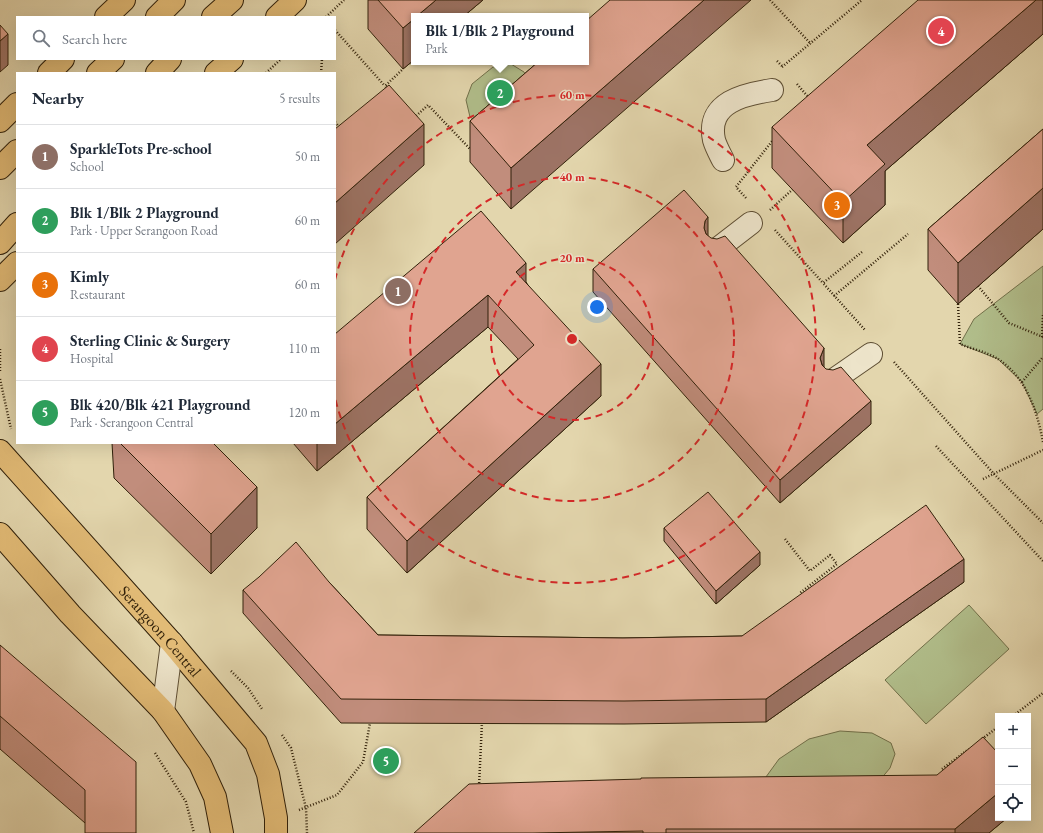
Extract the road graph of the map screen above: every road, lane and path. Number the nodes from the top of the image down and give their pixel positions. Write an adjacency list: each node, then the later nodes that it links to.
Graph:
1 (124, 0): 8 (main road)
2 (174, 0): 9 (main road)
3 (232, 0): 10 (main road)
4 (296, 0): 11 (main road)
5 (344, 0): 12 (path)
6 (770, 0): 14 (path)
7 (862, 0): 14 (path)
8 (107, 16)
9 (158, 16)
10 (214, 16)
11 (278, 16)
12 (327, 16)
13 (336, 31): 31 (path)
14 (811, 44): 22 (path)
15 (62, 60): 24 (main road)
16 (112, 60): 25 (main road)
17 (169, 60): 26 (main road)
18 (231, 60): 27 (main road)
19 (280, 60): 28 (path)
20 (322, 60): 29 (path)
21 (777, 61): 22 (path)
22 (783, 67): 30 (path)
23 (403, 69): 31 (path)
24 (50, 72)
25 (99, 72)
26 (158, 72)
27 (217, 72)
28 (267, 72)
29 (321, 72)
30 (775, 81): 44 (lane)
31 (385, 86): 32 (path)
32 (390, 91)
33 (16, 105): 36 (main road)
34 (409, 113): 35 (path)
35 (414, 118): 37 (path); 43 (path)
36 (0, 121)
37 (410, 122)
38 (336, 123): 39 (path)
39 (345, 133)
40 (774, 139): 41 (path)
41 (769, 144)
42 (16, 152): 45 (main road)
43 (477, 156)
44 (723, 160)
45 (0, 168)
46 (793, 189): 47 (path)
47 (759, 217): 51 (lane)
48 (16, 225): 50 (main road)
49 (908, 234): 56 (path)
50 (0, 242)
51 (716, 250)
52 (862, 252): 56 (path)
53 (16, 264): 54 (main road)
54 (0, 280)
55 (978, 286): 60 (path)
56 (834, 296): 59 (path)
57 (958, 304): 68 (path)
58 (1043, 315): 60 (path)
59 (866, 332)
60 (1043, 337)
61 (0, 349): 65 (path)
62 (871, 354): 67 (lane)
63 (1043, 358): 68 (path)
64 (893, 362): 73 (path)
65 (0, 373)
66 (0, 379): 69 (path)
67 (832, 381)
68 (1022, 382): 70 (path)
69 (4, 442): 80 (main road, Serangoon Central)
70 (1043, 442)
71 (936, 446): 78 (path)
72 (1043, 450): 73 (path)
73 (994, 474): 74 (path); 75 (path)
74 (983, 479)
75 (1043, 523)
76 (0, 534): 82 (main road)
77 (785, 539): 79 (path)
78 (1043, 562)
79 (804, 598)
80 (172, 643): 82 (lane); 95 (main road, Serangoon Central)
81 (1043, 693): 83 (path)
82 (163, 711): 94 (main road)
83 (1016, 713)
84 (482, 722): 91 (path)
85 (370, 723): 92 (path)
86 (995, 729): 87 (path)
87 (979, 741)
88 (973, 746): 90 (path)
89 (155, 753): 93 (path)
90 (942, 769)
91 (479, 792)
92 (306, 808)
93 (194, 833)
94 (222, 833)
95 (276, 833)

